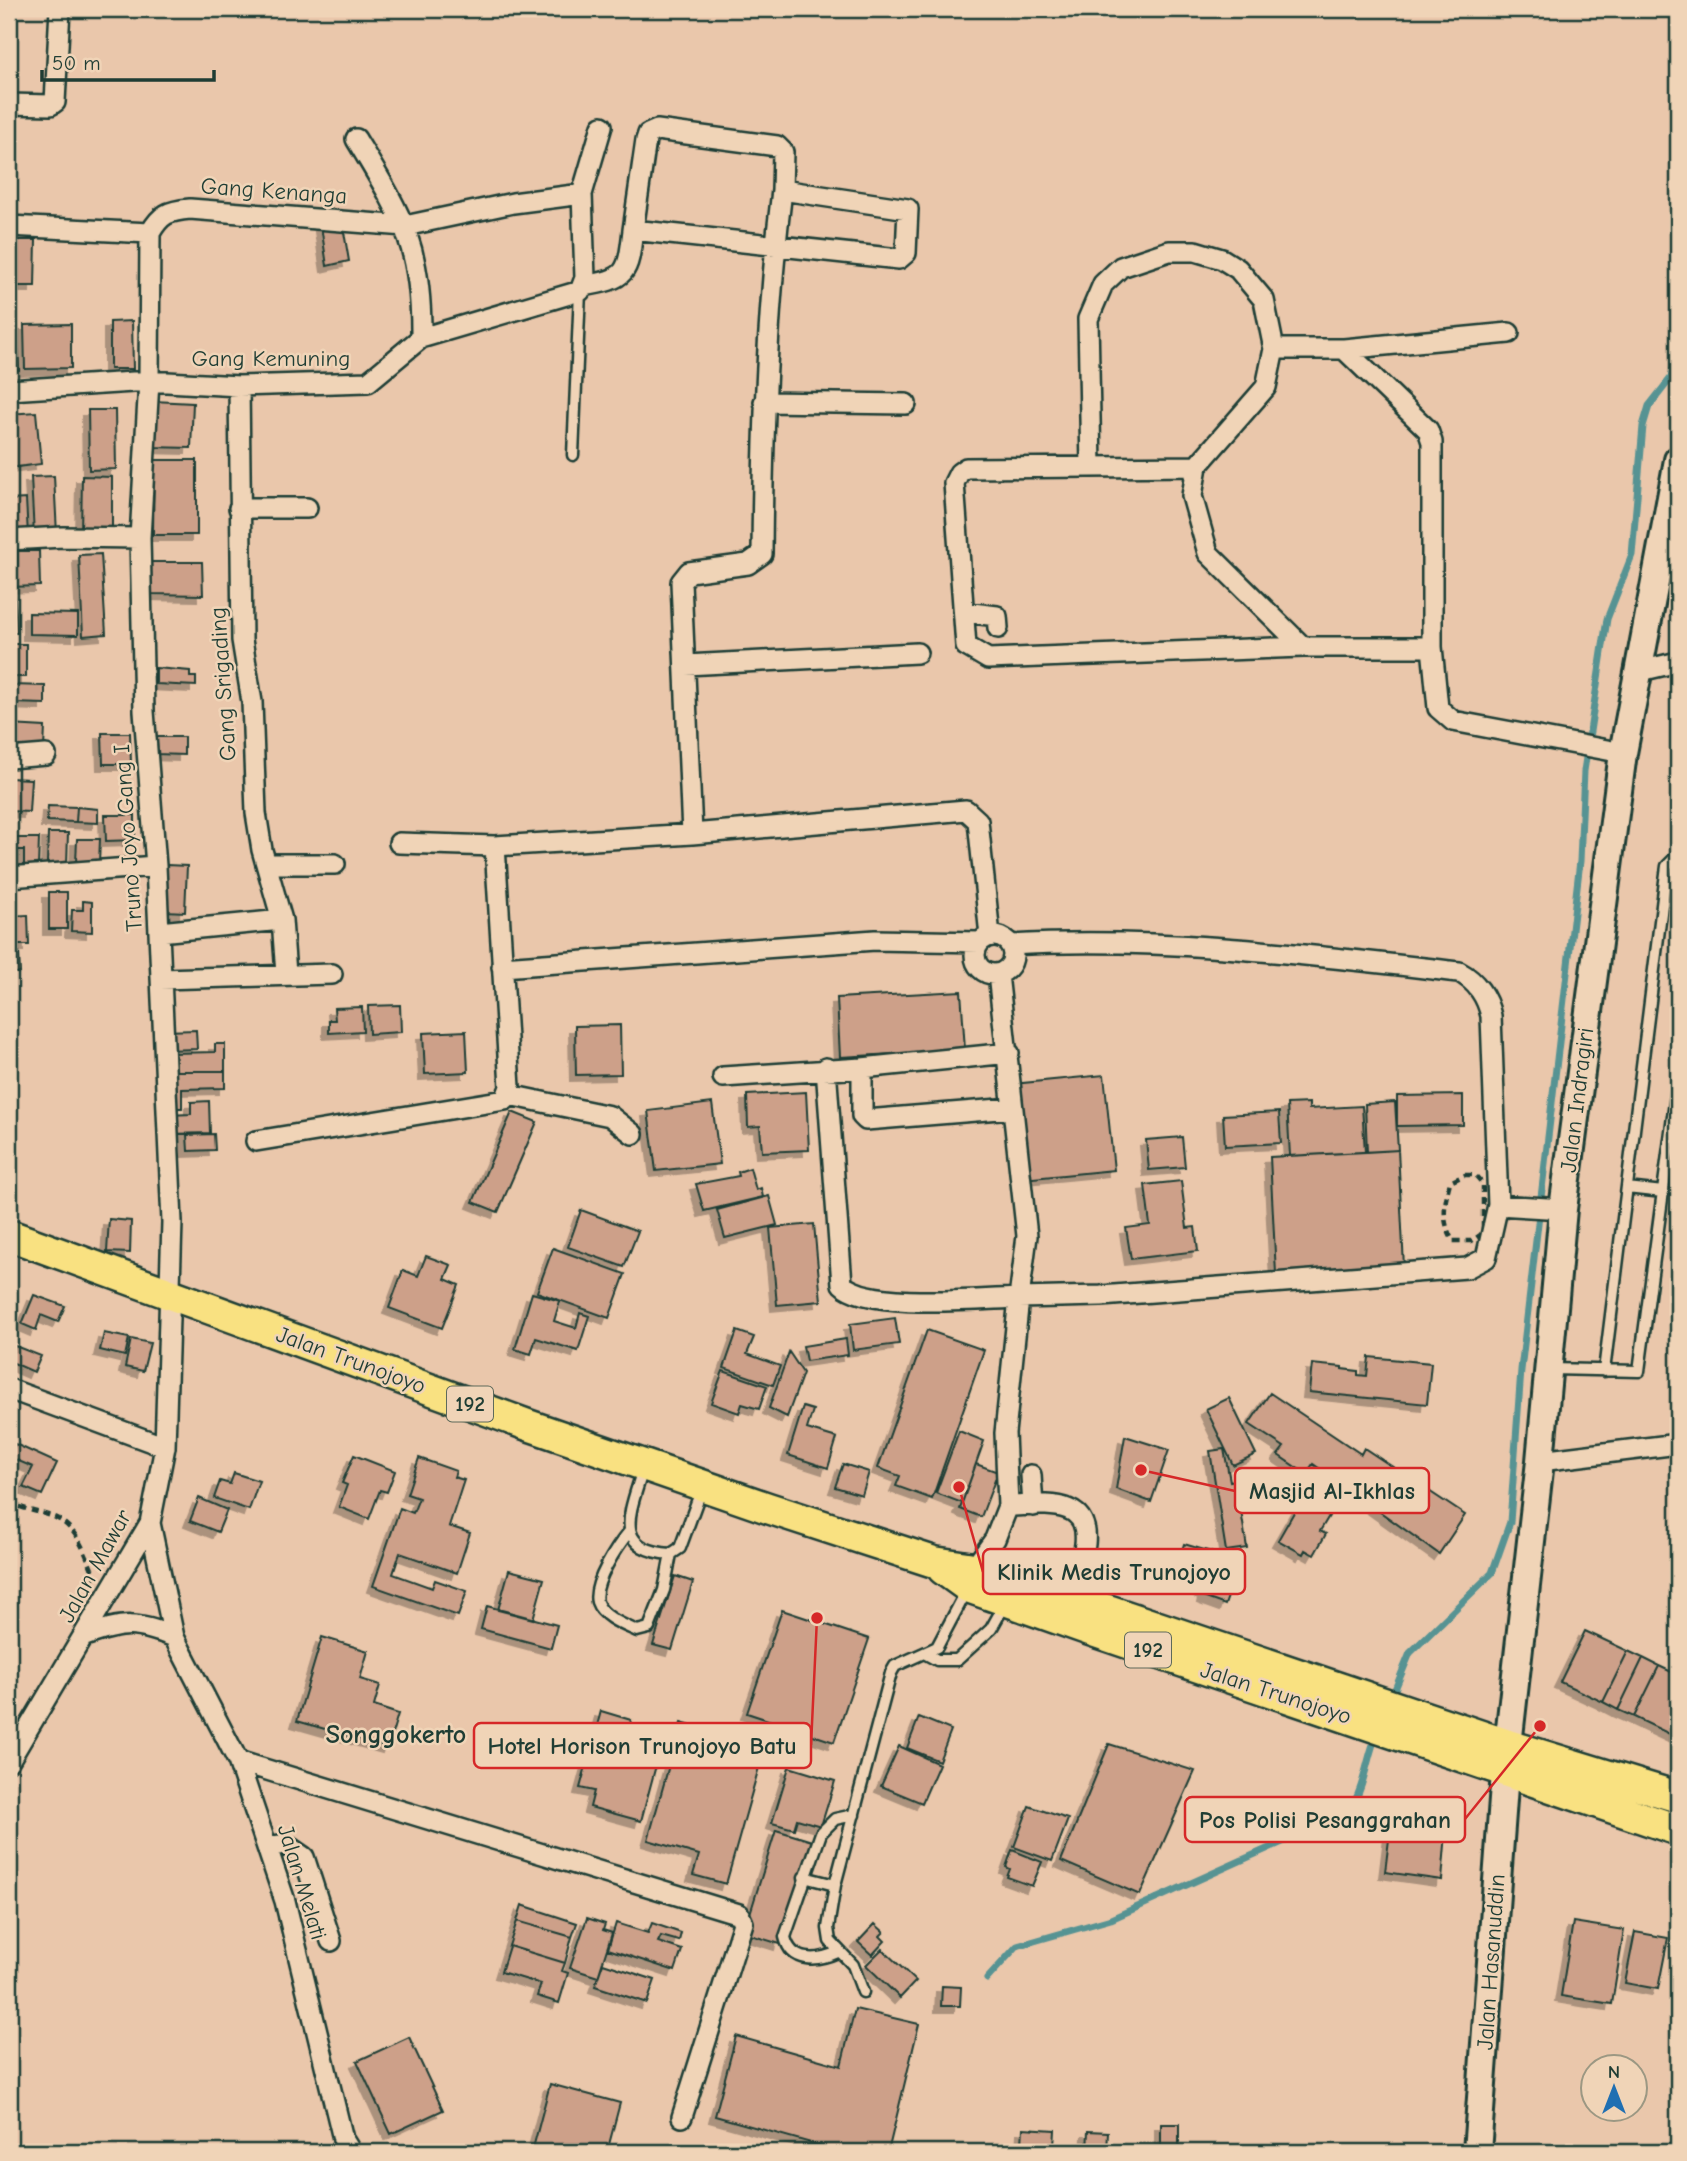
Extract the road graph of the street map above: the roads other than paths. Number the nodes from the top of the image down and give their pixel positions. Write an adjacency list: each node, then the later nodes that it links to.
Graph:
1 (60, 9): 2 (street)
2 (9, 104)
3 (602, 126): 6 (street)
4 (356, 139): 8 (street)
5 (782, 190): 9 (street); 11 (street); 11 (street)
6 (582, 194): 8 (street, Gang Kenanga); 12 (street)
7 (9, 226): 10 (street)
8 (405, 226): 10 (street, Gang Kenanga); 14 (street)
9 (633, 230): 11 (street); 12 (street, Gang Kemuning)
10 (150, 233): 17 (street, Truno Joyo Gang I)
11 (775, 245): 20 (street)
12 (582, 288): 14 (street, Gang Kemuning); 22 (lane)
13 (1509, 333): 16 (street)
14 (421, 338): 18 (street, Gang Kemuning)
15 (1275, 349): 16 (street); 24 (street); 25 (street)
16 (1344, 349): 33 (street)
17 (149, 381): 18 (street, Gang Kemuning); 19 (street, Gang Kemuning); 28 (street, Truno Joyo Gang I)
18 (239, 386): 26 (street, Gang Srigading)
19 (9, 390)
20 (764, 402): 21 (street); 36 (street)
21 (906, 404)
22 (573, 455)
23 (1678, 460): 37 (street, Jalan Indragiri)
24 (1197, 466): 25 (street); 32 (street)
25 (1091, 467): 30 (street)
26 (239, 508): 27 (street); 45 (street, Gang Srigading)
27 (307, 508)
28 (140, 538): 29 (street); 47 (street, Truno Joyo Gang I)
29 (9, 540)
30 (964, 612): 31 (street); 32 (street)
31 (998, 628)
32 (1303, 646): 33 (street)
33 (1432, 647): 38 (street)
34 (918, 653): 36 (street)
35 (1678, 662): 37 (street)
36 (686, 665): 41 (street)
37 (1640, 671): 38 (street, Jalan Indragiri)
38 (1613, 751): 70 (street, Jalan Indragiri)
39 (46, 754): 40 (street)
40 (9, 758)
41 (692, 834): 43 (street); 51 (street)
42 (398, 843): 43 (street)
43 (495, 846): 53 (street)
44 (1678, 855): 67 (lane)
45 (267, 864): 46 (street); 49 (street, Gang Srigading)
46 (335, 864)
47 (156, 866): 48 (street); 50 (street, Truno Joyo Gang I)
48 (9, 877)
49 (282, 920): 50 (street); 54 (street, Gang Srigading)
50 (159, 932): 57 (street, Truno Joyo Gang I)
51 (985, 939): 52 (street); 53 (street); 56 (street)
52 (1010, 945): 56 (street); 69 (street)
53 (502, 967): 63 (street)
54 (286, 974): 55 (street); 57 (street)
55 (332, 974)
56 (998, 974): 58 (street)
57 (161, 979): 72 (street, Truno Joyo Gang I)
58 (1009, 1053): 60 (street); 64 (street)
59 (826, 1068): 60 (street); 61 (street); 73 (street)
60 (862, 1068): 64 (street)
61 (723, 1077)
62 (1678, 1079): 68 (lane)
63 (509, 1095): 65 (street); 66 (street)
64 (1012, 1108): 73 (street)
65 (633, 1134)
66 (256, 1141)
67 (1627, 1188): 68 (lane); 75 (lane)
68 (1663, 1192): 75 (lane)
69 (1501, 1206): 70 (street); 73 (street)
70 (1555, 1210): 74 (street, Jalan Indragiri)
71 (9, 1235): 72 (main road, Jalan Trunojoyo / 192)
72 (172, 1293): 78 (street, Jalan Mawar); 80 (main road, Jalan Trunojoyo / 192)
73 (1019, 1298): 83 (street)
74 (1549, 1369): 75 (lane); 79 (street, Jalan Indragiri)
75 (1604, 1371)
76 (9, 1389): 78 (street)
77 (1678, 1444): 79 (street)
78 (165, 1447): 85 (street, Jalan Mawar)
79 (1540, 1461): 95 (street, Jalan Indragiri)
80 (644, 1465): 82 (main road, Jalan Trunojoyo / 192); 86 (lane)
81 (1031, 1475): 84 (street)
82 (703, 1486): 87 (lane); 88 (main road, Jalan Trunojoyo / 192)
83 (1008, 1506): 84 (street); 88 (street)
84 (1033, 1506): 89 (street)
85 (150, 1523): 91 (street, Jalan Mawar); 92 (street, Jalan Melati)
86 (629, 1532): 87 (lane); 87 (lane)
87 (671, 1554)
88 (971, 1577): 89 (main road, Jalan Trunojoyo / 192); 90 (main road, Jalan Trunojoyo / 192); 93 (lane)
89 (1069, 1597): 94 (main road, Jalan Trunojoyo / 192)
90 (1007, 1601): 93 (lane); 94 (main road, Jalan Trunojoyo / 192)
91 (85, 1636): 92 (street); 96 (street, Jalan Mawar)
92 (174, 1637): 97 (street, Jalan Melati)
93 (926, 1654): 99 (lane)
94 (1373, 1712): 95 (main road, Jalan Trunojoyo / 192)
95 (1506, 1758): 98 (main road, 192); 100 (main road, 192); 109 (street, Jalan Hasanuddin)
96 (9, 1761)
97 (238, 1761): 101 (street, Jalan Melati); 107 (street)
98 (1678, 1797)
99 (854, 1815): 102 (lane); 103 (lane)
100 (1678, 1830)
101 (267, 1847): 104 (street); 108 (street, Jalan Melati)
102 (804, 1877): 103 (lane); 105 (lane)
103 (835, 1885): 105 (lane)
104 (331, 1941)
105 (838, 1952): 106 (lane)
106 (863, 1992)
107 (682, 2117)
108 (351, 2152)
109 (1477, 2152)

